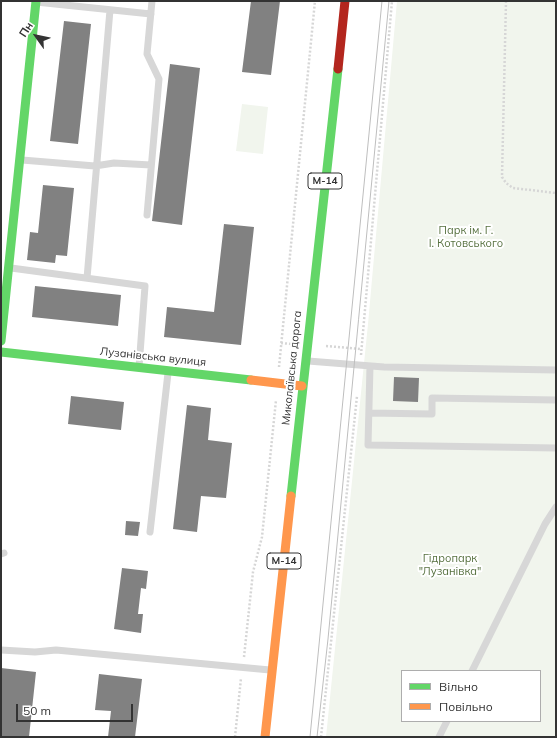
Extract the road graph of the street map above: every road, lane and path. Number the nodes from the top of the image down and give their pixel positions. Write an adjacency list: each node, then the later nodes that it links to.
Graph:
1 (152, 1): 6 (lane)
2 (345, 1): 17 (main road, Миколаївська дорога / М-14)
3 (506, 1): 10 (path)
4 (36, 2): 5 (lane); 7 (main road)
5 (110, 10): 6 (lane); 9 (lane)
6 (151, 14): 8 (lane)
7 (20, 160): 9 (lane); 12 (main road)
8 (151, 165): 9 (lane); 11 (lane)
9 (95, 166): 13 (lane)
10 (556, 194)
11 (147, 215)
12 (8, 268): 13 (lane); 14 (main road)
13 (87, 278): 19 (lane)
14 (4, 287): 15 (main road)
15 (1, 341)
16 (1, 352): 19 (main road, Лузанівська вулиця)
17 (305, 361): 18 (lane); 22 (main road, Миколаївська дорога / М-14)
18 (370, 366): 20 (lane); 24 (lane)
19 (139, 368): 21 (main road, Лузанівська вулиця)
20 (556, 370)
21 (168, 371): 22 (main road, Лузанівська вулиця); 27 (lane)
22 (302, 386): 29 (main road, Миколаївська дорога / М-14)
23 (556, 400): 24 (lane)
24 (369, 413): 25 (lane)
25 (556, 448)
26 (556, 507): 30 (lane)
27 (150, 532)
28 (1, 650): 29 (lane)
29 (272, 670): 32 (main road, Миколаївська дорога / М-14)
30 (472, 670)
31 (446, 722): 33 (lane)
32 (265, 737)
33 (439, 737)

